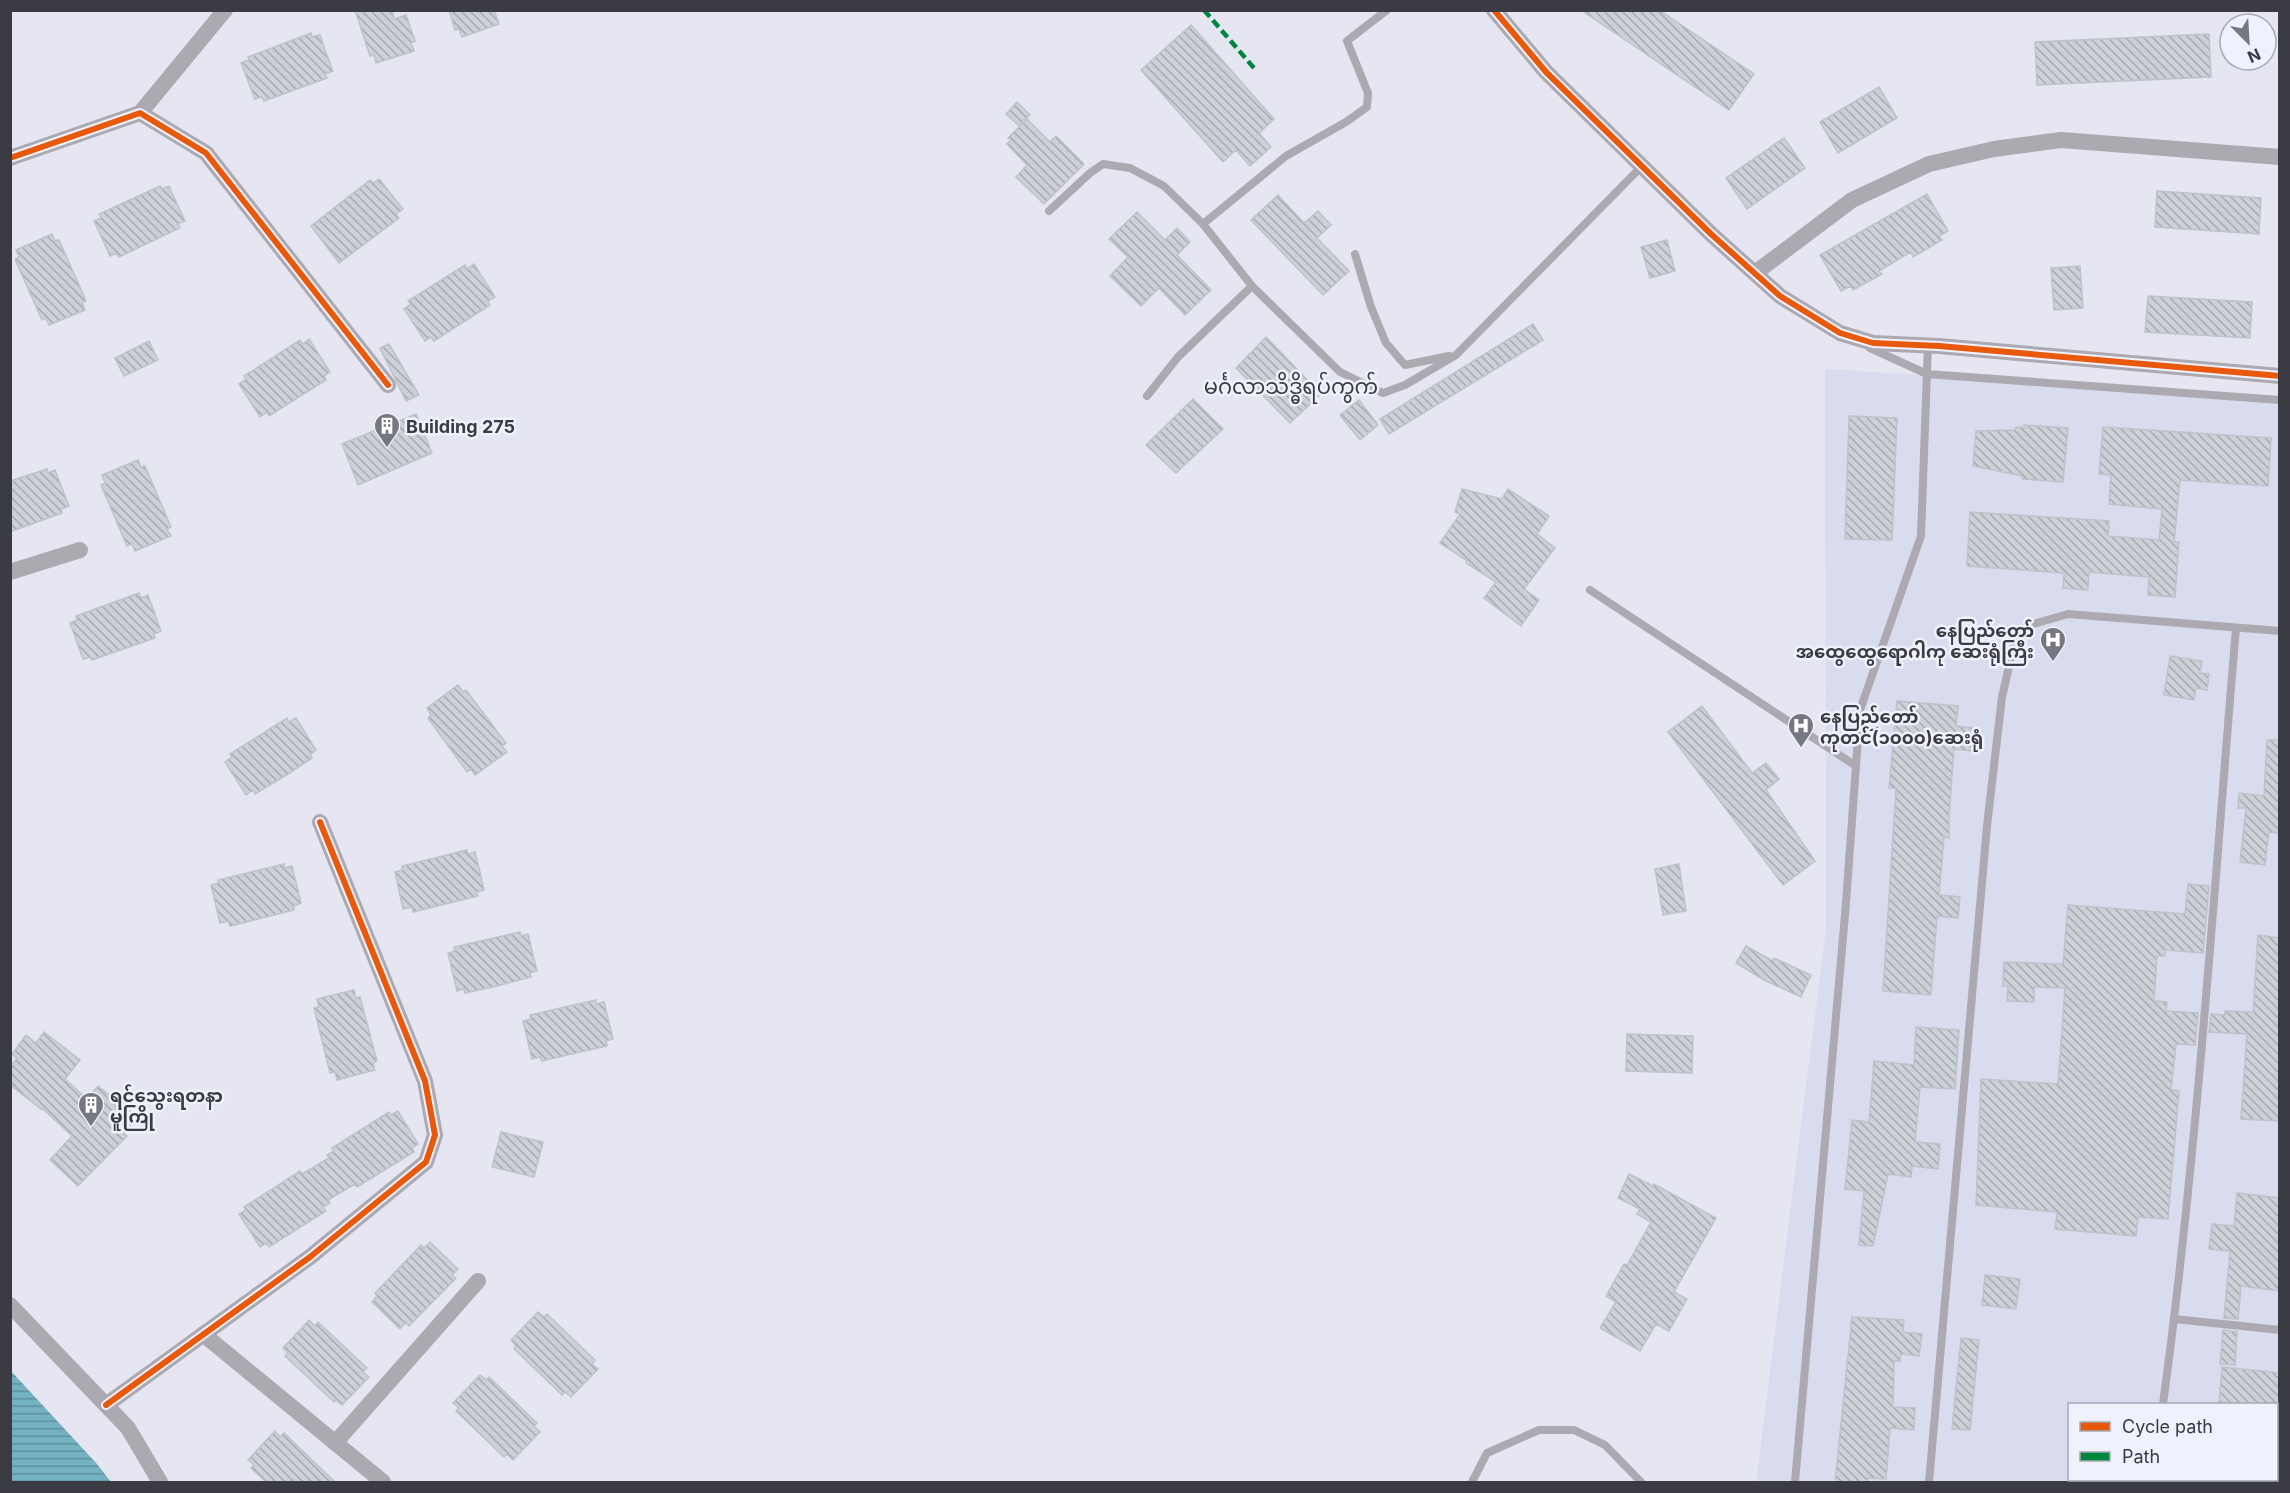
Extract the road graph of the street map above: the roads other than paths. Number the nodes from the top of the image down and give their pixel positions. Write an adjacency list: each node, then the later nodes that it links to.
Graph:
1 (225, 10): 4 (street)
2 (1388, 10): 9 (lane)
3 (1494, 10): 7 (street)
4 (140, 113): 6 (street); 18 (street)
5 (2280, 157): 11 (street)
6 (10, 158)
7 (1642, 166): 11 (street); 15 (lane)
8 (1049, 211): 9 (lane)
9 (1203, 224): 12 (lane)
10 (1355, 254): 15 (lane)
11 (1755, 273): 13 (street)
12 (1252, 286): 15 (lane); 19 (lane)
13 (1839, 333): 14 (street); 16 (lane)
14 (1928, 345): 16 (lane); 17 (street)
15 (1456, 355)
16 (1927, 374): 20 (lane); 26 (lane)
17 (2280, 376)
18 (388, 385)
19 (1147, 396)
20 (2280, 400)
21 (80, 550): 22 (street)
22 (10, 572)
23 (1590, 590): 26 (lane)
24 (2235, 628): 25 (lane); 30 (lane); 41 (lane)
25 (2280, 631)
26 (1856, 766): 40 (lane)
27 (320, 822): 32 (street)
28 (478, 1281): 35 (street)
29 (10, 1305): 34 (street)
30 (2175, 1319): 31 (lane); 33 (lane)
31 (2280, 1330)
32 (203, 1334): 34 (street); 35 (street)
33 (2163, 1403)
34 (106, 1405): 36 (street)
35 (335, 1443): 37 (street)
36 (160, 1482)
37 (383, 1482)
38 (1472, 1482): 39 (lane)
39 (1641, 1482)
40 (1795, 1482)
41 (1929, 1482)

